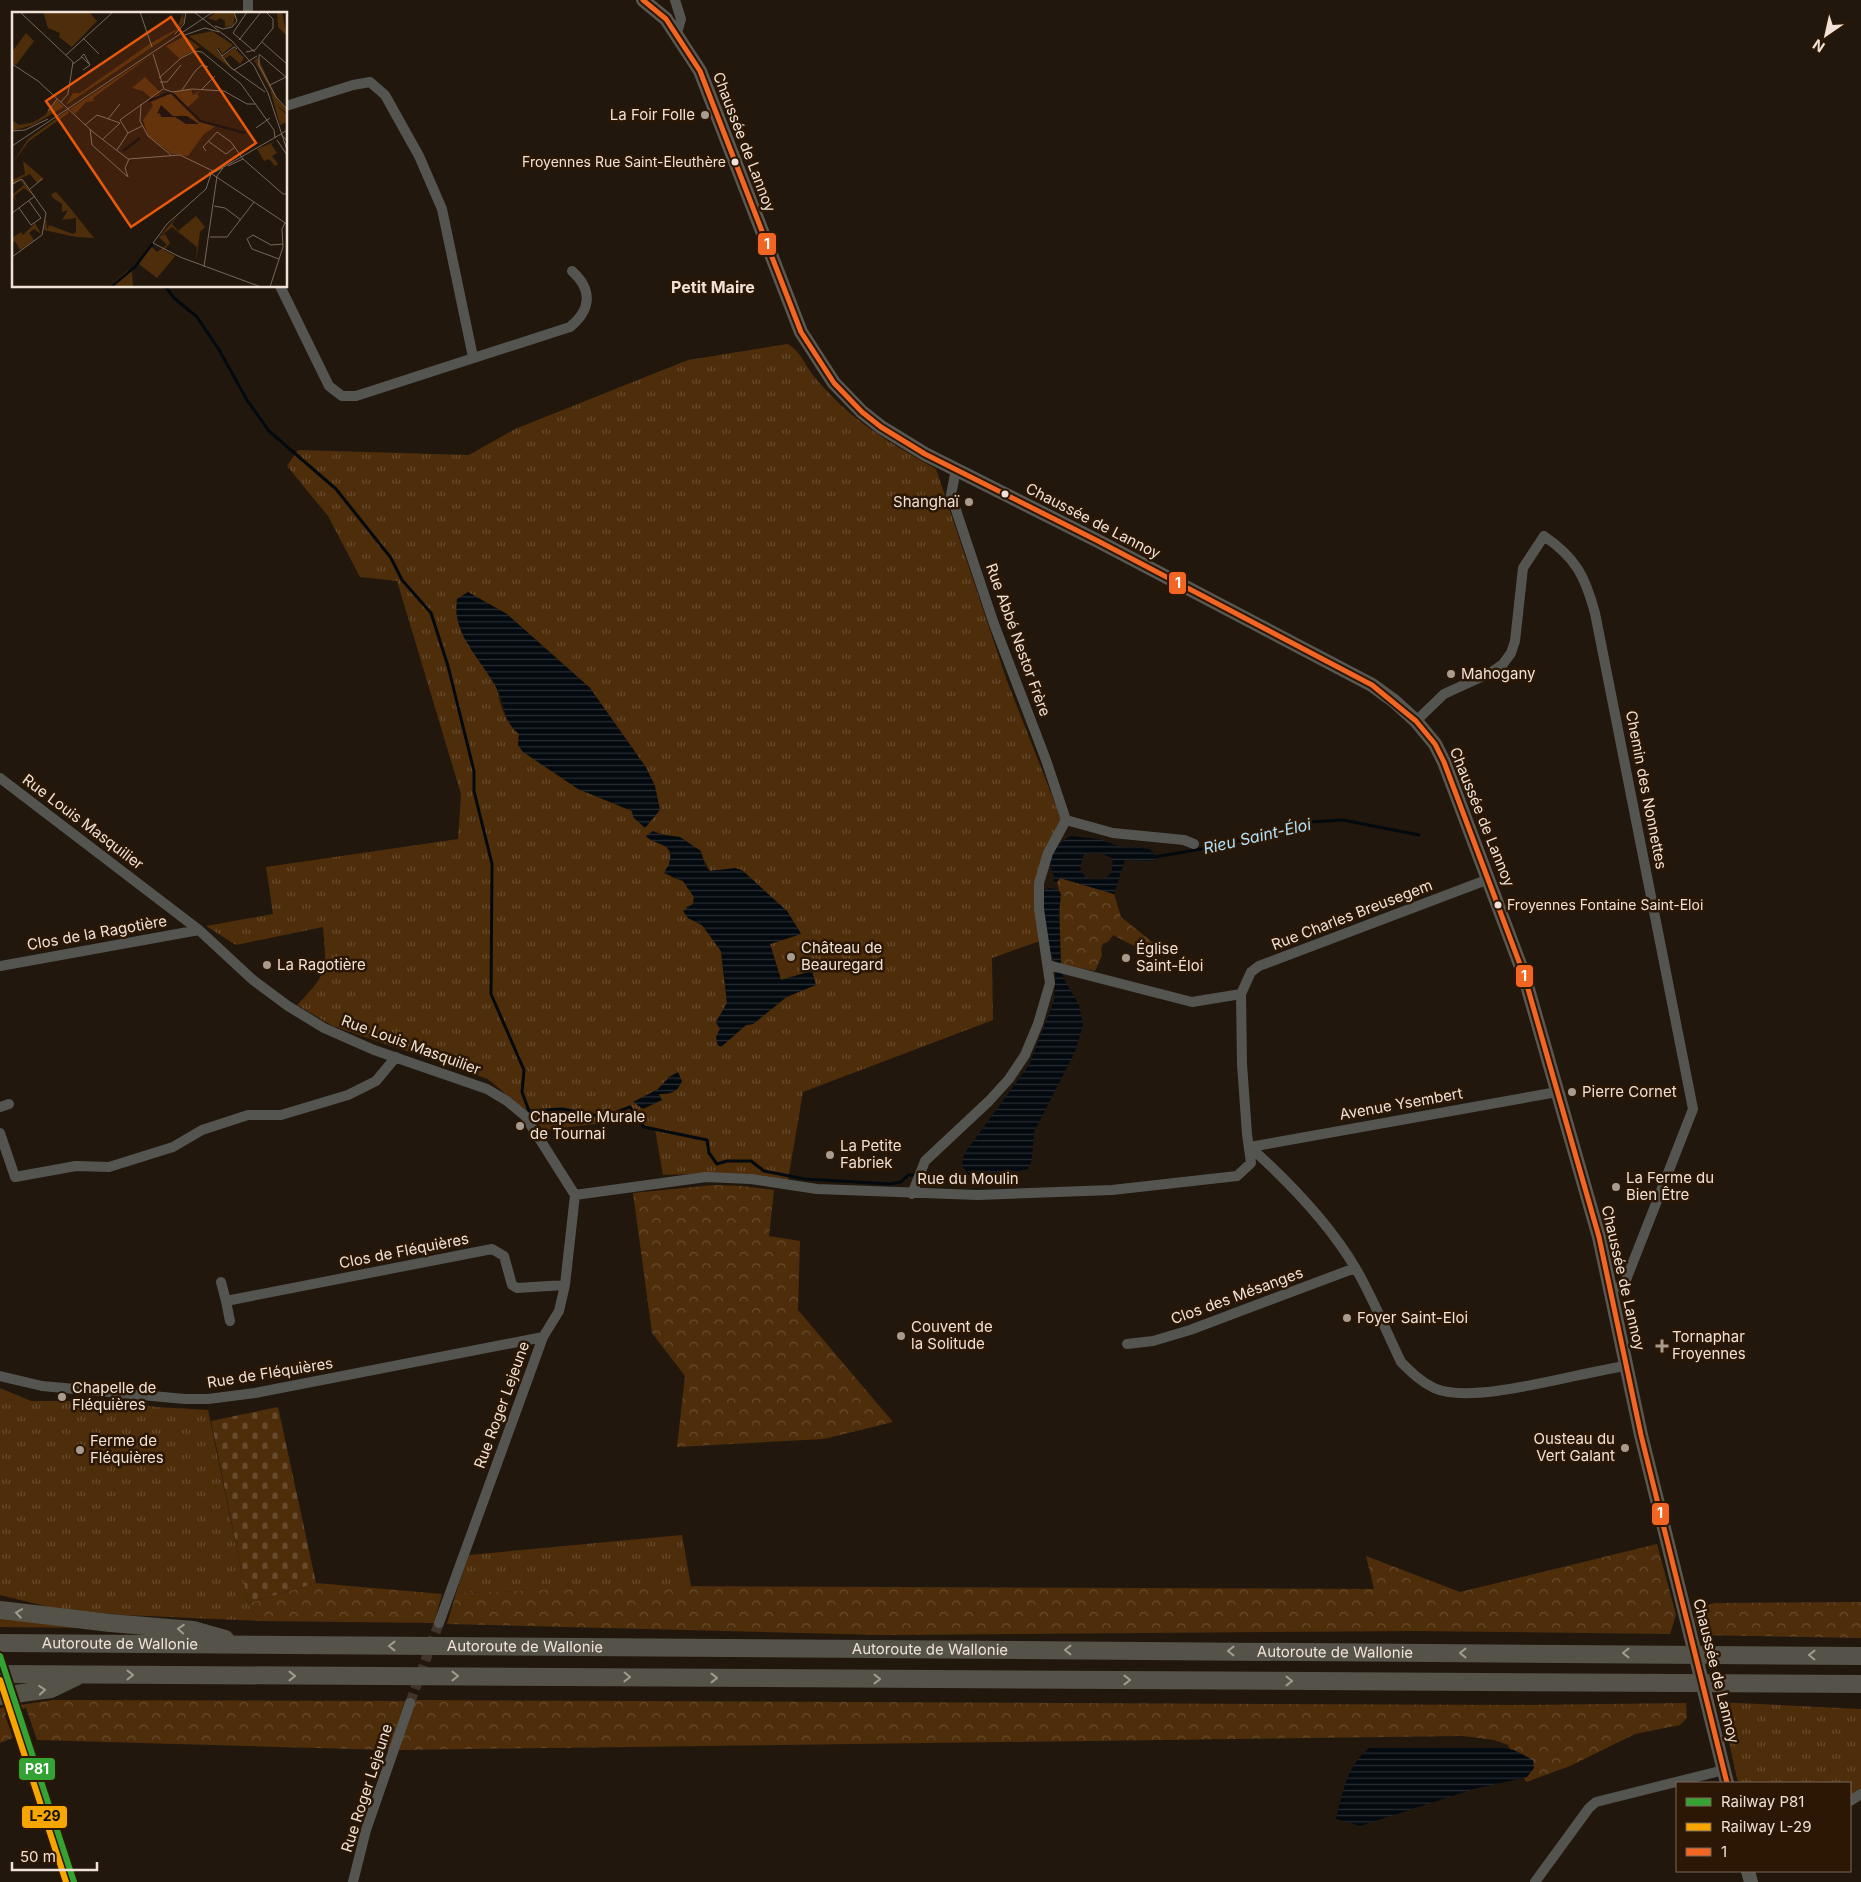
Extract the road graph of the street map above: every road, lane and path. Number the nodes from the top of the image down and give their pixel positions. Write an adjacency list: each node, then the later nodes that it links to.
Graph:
1 (643, 0): 3 (main road, Chaussée de Lannoy)
2 (677, 1): 3 (street)
3 (678, 33): 8 (main road, Chaussée de Lannoy)
4 (288, 105): 7 (street)
5 (572, 271): 7 (street)
6 (281, 288): 7 (street)
7 (473, 357)
8 (956, 469): 9 (main road, Chaussée de Lannoy); 11 (street, Rue Abbé Nestor Frère)
9 (1416, 721): 13 (main road, Chaussée de Lannoy); 27 (street, Chemin des Nonnettes)
10 (0, 778): 14 (street, Rue Louis Masquilier)
11 (1066, 820): 12 (street); 16 (street)
12 (1194, 844)
13 (1489, 880): 17 (street, Rue Charles Breusegem); 19 (main road, Chaussée de Lannoy)
14 (199, 930): 15 (street, Clos de la Ragotière); 18 (street, Rue Louis Masquilier)
15 (0, 966)
16 (1050, 966): 17 (street); 22 (street)
17 (1241, 994): 21 (street)
18 (396, 1057): 20 (street); 23 (street, Rue Louis Masquilier)
19 (1557, 1092): 21 (street, Avenue Ysembert); 27 (main road, Chaussée de Lannoy)
20 (0, 1133)
21 (1250, 1148): 22 (street, Rue du Moulin); 24 (street)
22 (912, 1194): 23 (street, Rue du Moulin)
23 (575, 1195): 26 (street, Rue Roger Lejeune)
24 (1355, 1268): 31 (street, Clos des Mésanges); 32 (street)
25 (222, 1282): 28 (street)
26 (565, 1284): 28 (street, Clos de Fléquières); 30 (street, Rue Roger Lejeune)
27 (1611, 1290): 32 (main road, Chaussée de Lannoy)
28 (226, 1301): 29 (street)
29 (230, 1321)
30 (543, 1337): 33 (street, Rue de Fléquières); 35 (street, Rue Roger Lejeune)
31 (1127, 1344)
32 (1626, 1366): 44 (main road, Chaussée de Lannoy)
33 (0, 1376)
34 (0, 1610): 37 (highway, one-way to 34)
35 (439, 1623)
36 (0, 1643): 37 (highway, Autoroute de Wallonie)
37 (245, 1645): 38 (highway, Autoroute de Wallonie, one-way to 37)
38 (1861, 1656)
39 (0, 1674): 40 (highway, Autoroute de Wallonie)
40 (81, 1675): 41 (highway, Autoroute de Wallonie, one-way to 41); 42 (highway, one-way to 40)
41 (1861, 1684)
42 (0, 1696)
43 (410, 1703): 47 (street, Rue Roger Lejeune)
44 (1725, 1777): 45 (street)
45 (1699, 1782)
46 (1676, 1786): 48 (street)
47 (353, 1882)
48 (1535, 1882)

